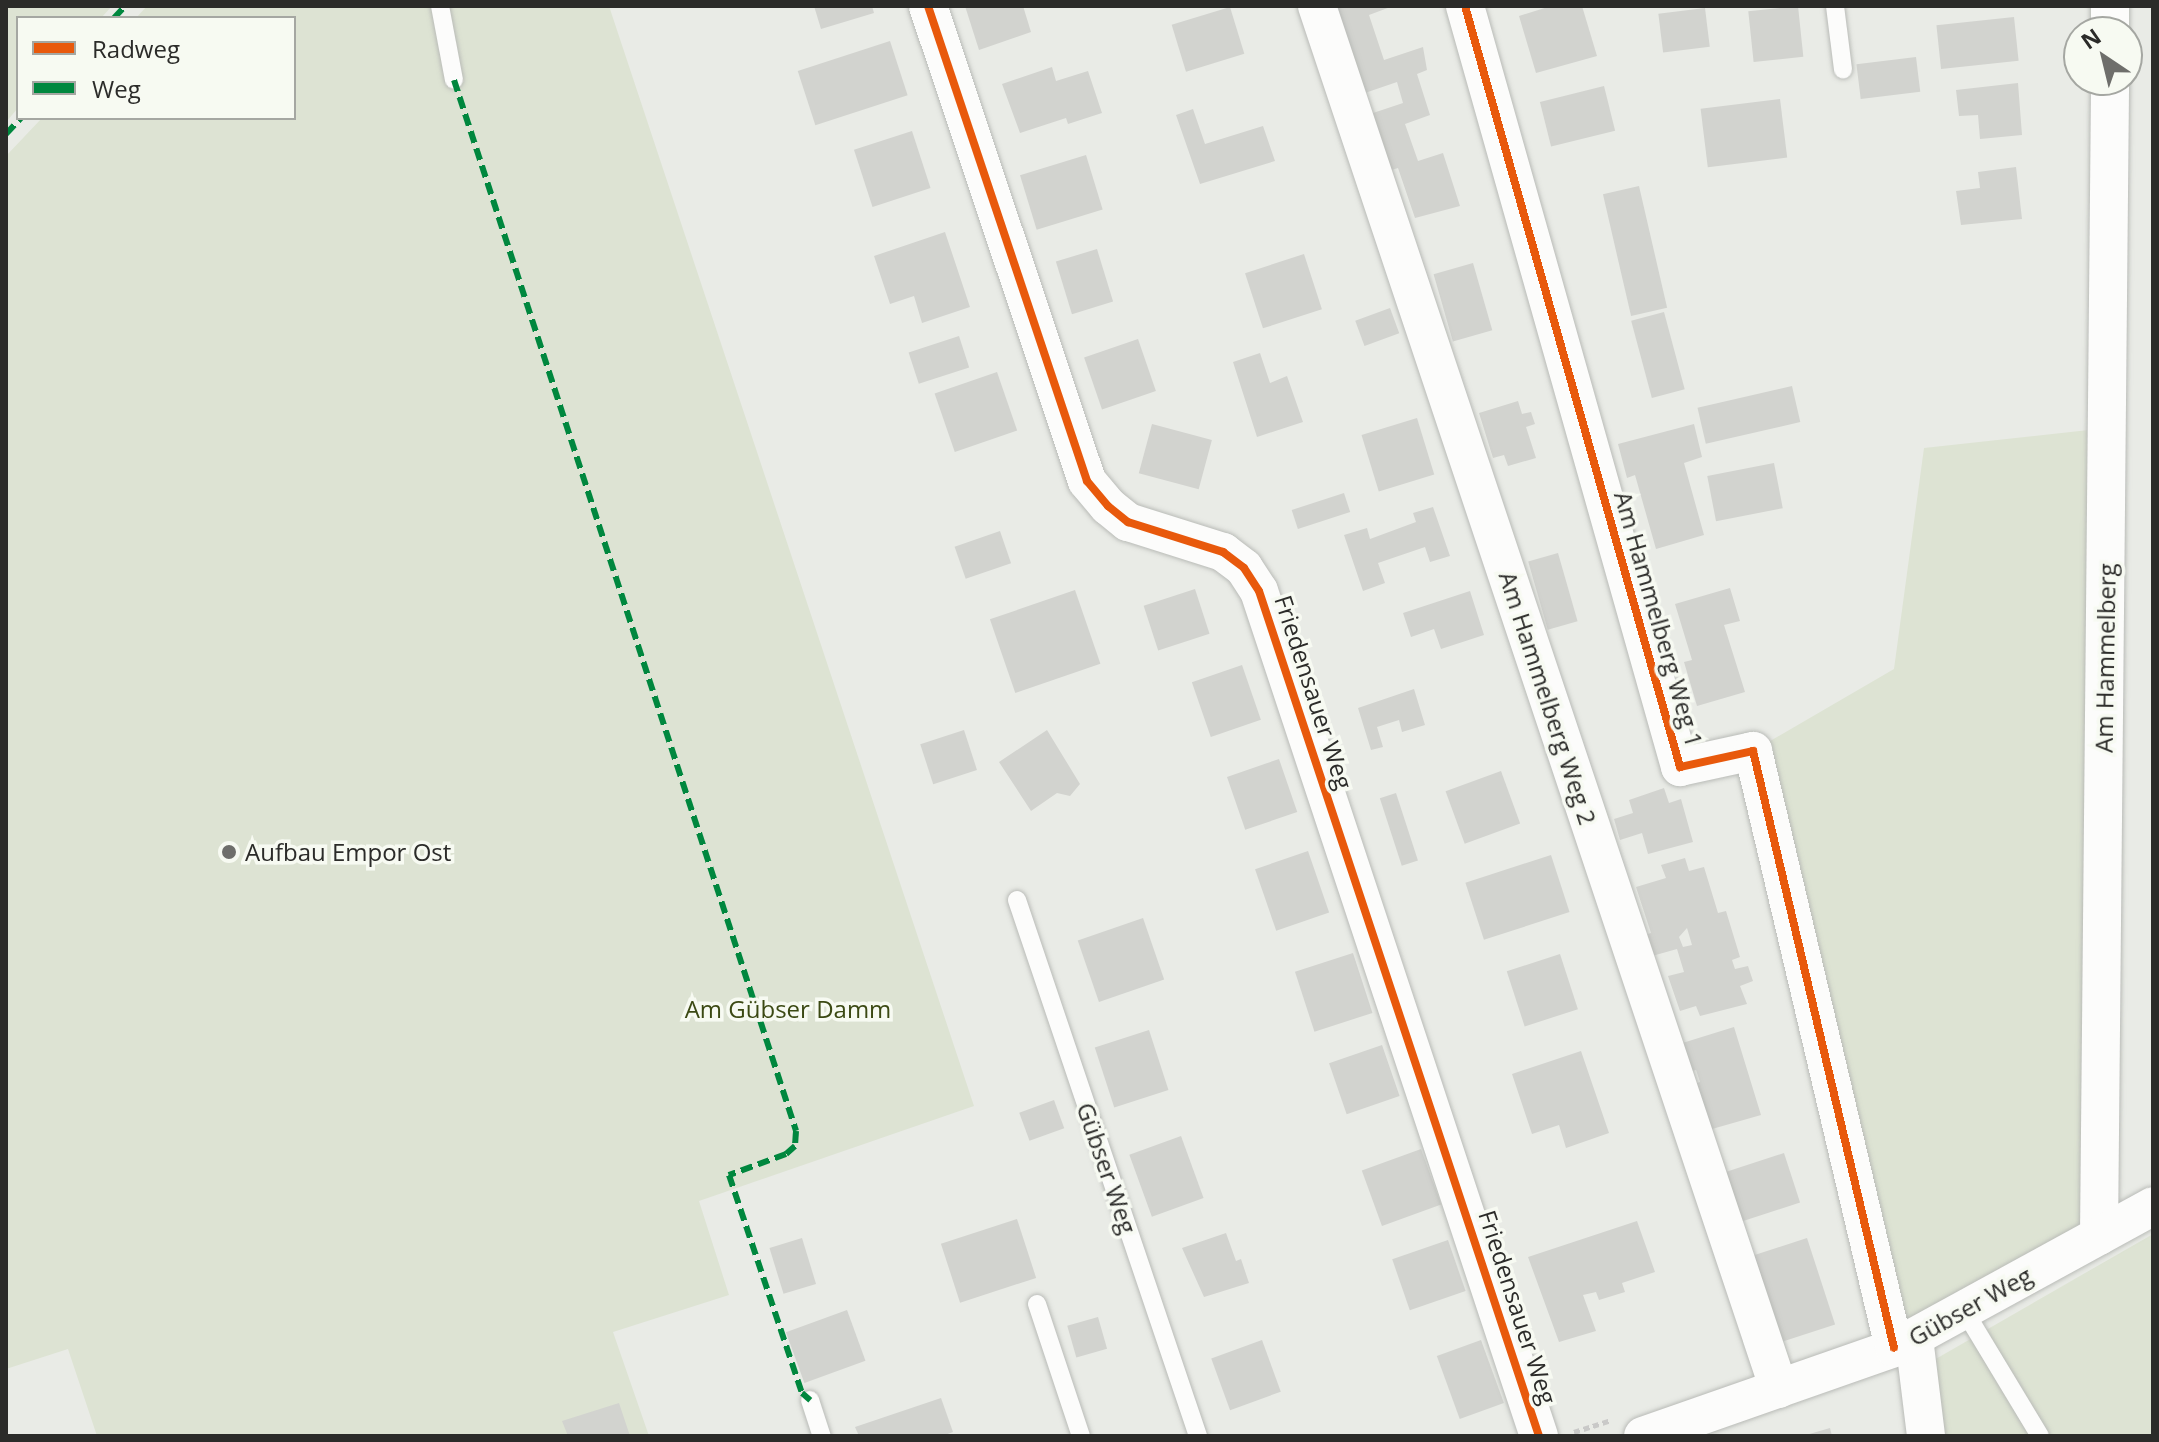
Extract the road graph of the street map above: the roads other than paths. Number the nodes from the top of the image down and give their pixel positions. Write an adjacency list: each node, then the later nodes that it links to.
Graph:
1 (440, 6): 7 (lane)
2 (928, 6): 21 (street, Friedensauer Weg)
3 (1317, 6): 15 (street, Am Hammelberg Weg 2)
4 (1465, 6): 14 (street, Am Hammelberg Weg 1)
5 (1835, 6): 6 (lane)
6 (1843, 69)
7 (454, 80)
8 (2110, 96): 11 (street, Am Hammelberg)
9 (1017, 900): 20 (lane, Gübser Weg)
10 (2153, 1206): 11 (street, Gübser Weg)
11 (2099, 1236): 13 (street, Gübser Weg)
12 (1037, 1304): 19 (lane)
13 (1964, 1310): 14 (street, Gübser Weg); 23 (lane)
14 (1904, 1343): 15 (street, Gübser Weg); 17 (street)
15 (1779, 1389): 22 (street, Gübser Weg)
16 (810, 1400): 18 (lane)
17 (1919, 1432)
18 (822, 1436)
19 (1081, 1436)
20 (1198, 1436)
21 (1539, 1436)
22 (1643, 1436)
23 (2040, 1436)

